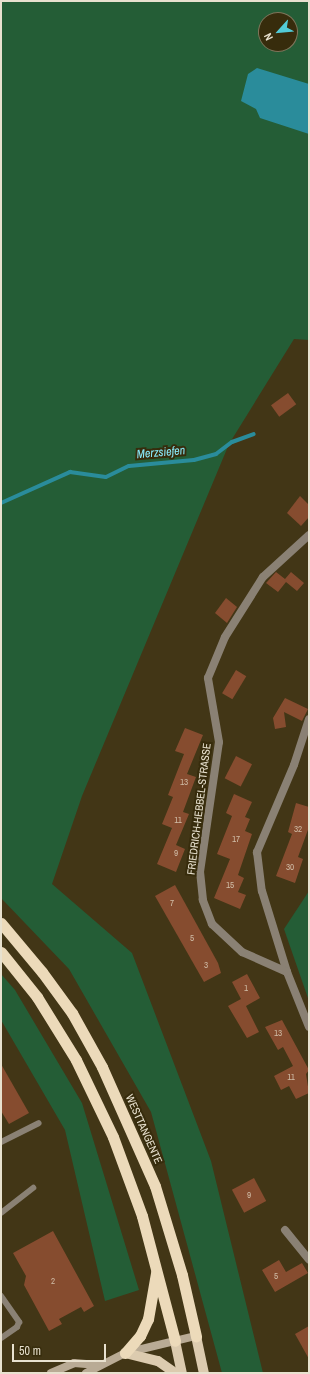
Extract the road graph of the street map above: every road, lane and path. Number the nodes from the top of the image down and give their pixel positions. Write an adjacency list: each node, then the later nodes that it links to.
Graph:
1 (309, 535): 5 (street, FRIEDRICH-HEBBEL-STRASSE)
2 (309, 719): 5 (street)
3 (1, 923): 15 (highway, WESTTANGENTE)
4 (1, 952): 13 (highway)
5 (287, 972): 6 (street)
6 (309, 1027)
7 (39, 1123): 8 (lane)
8 (1, 1142)
9 (33, 1188): 10 (lane)
10 (1, 1213)
11 (285, 1230): 12 (street)
12 (309, 1260)
13 (156, 1264): 17 (highway); 18 (highway)
14 (1, 1296): 16 (lane)
15 (196, 1336): 17 (main road); 24 (main road, WESTTANGENTE)
16 (1, 1338)
17 (175, 1341): 18 (main road); 23 (main road)
18 (125, 1353): 19 (main road); 22 (main road)
19 (98, 1365): 20 (main road); 21 (main road)
20 (51, 1373)
21 (86, 1373)
22 (175, 1373)
23 (182, 1373)
24 (204, 1373)

